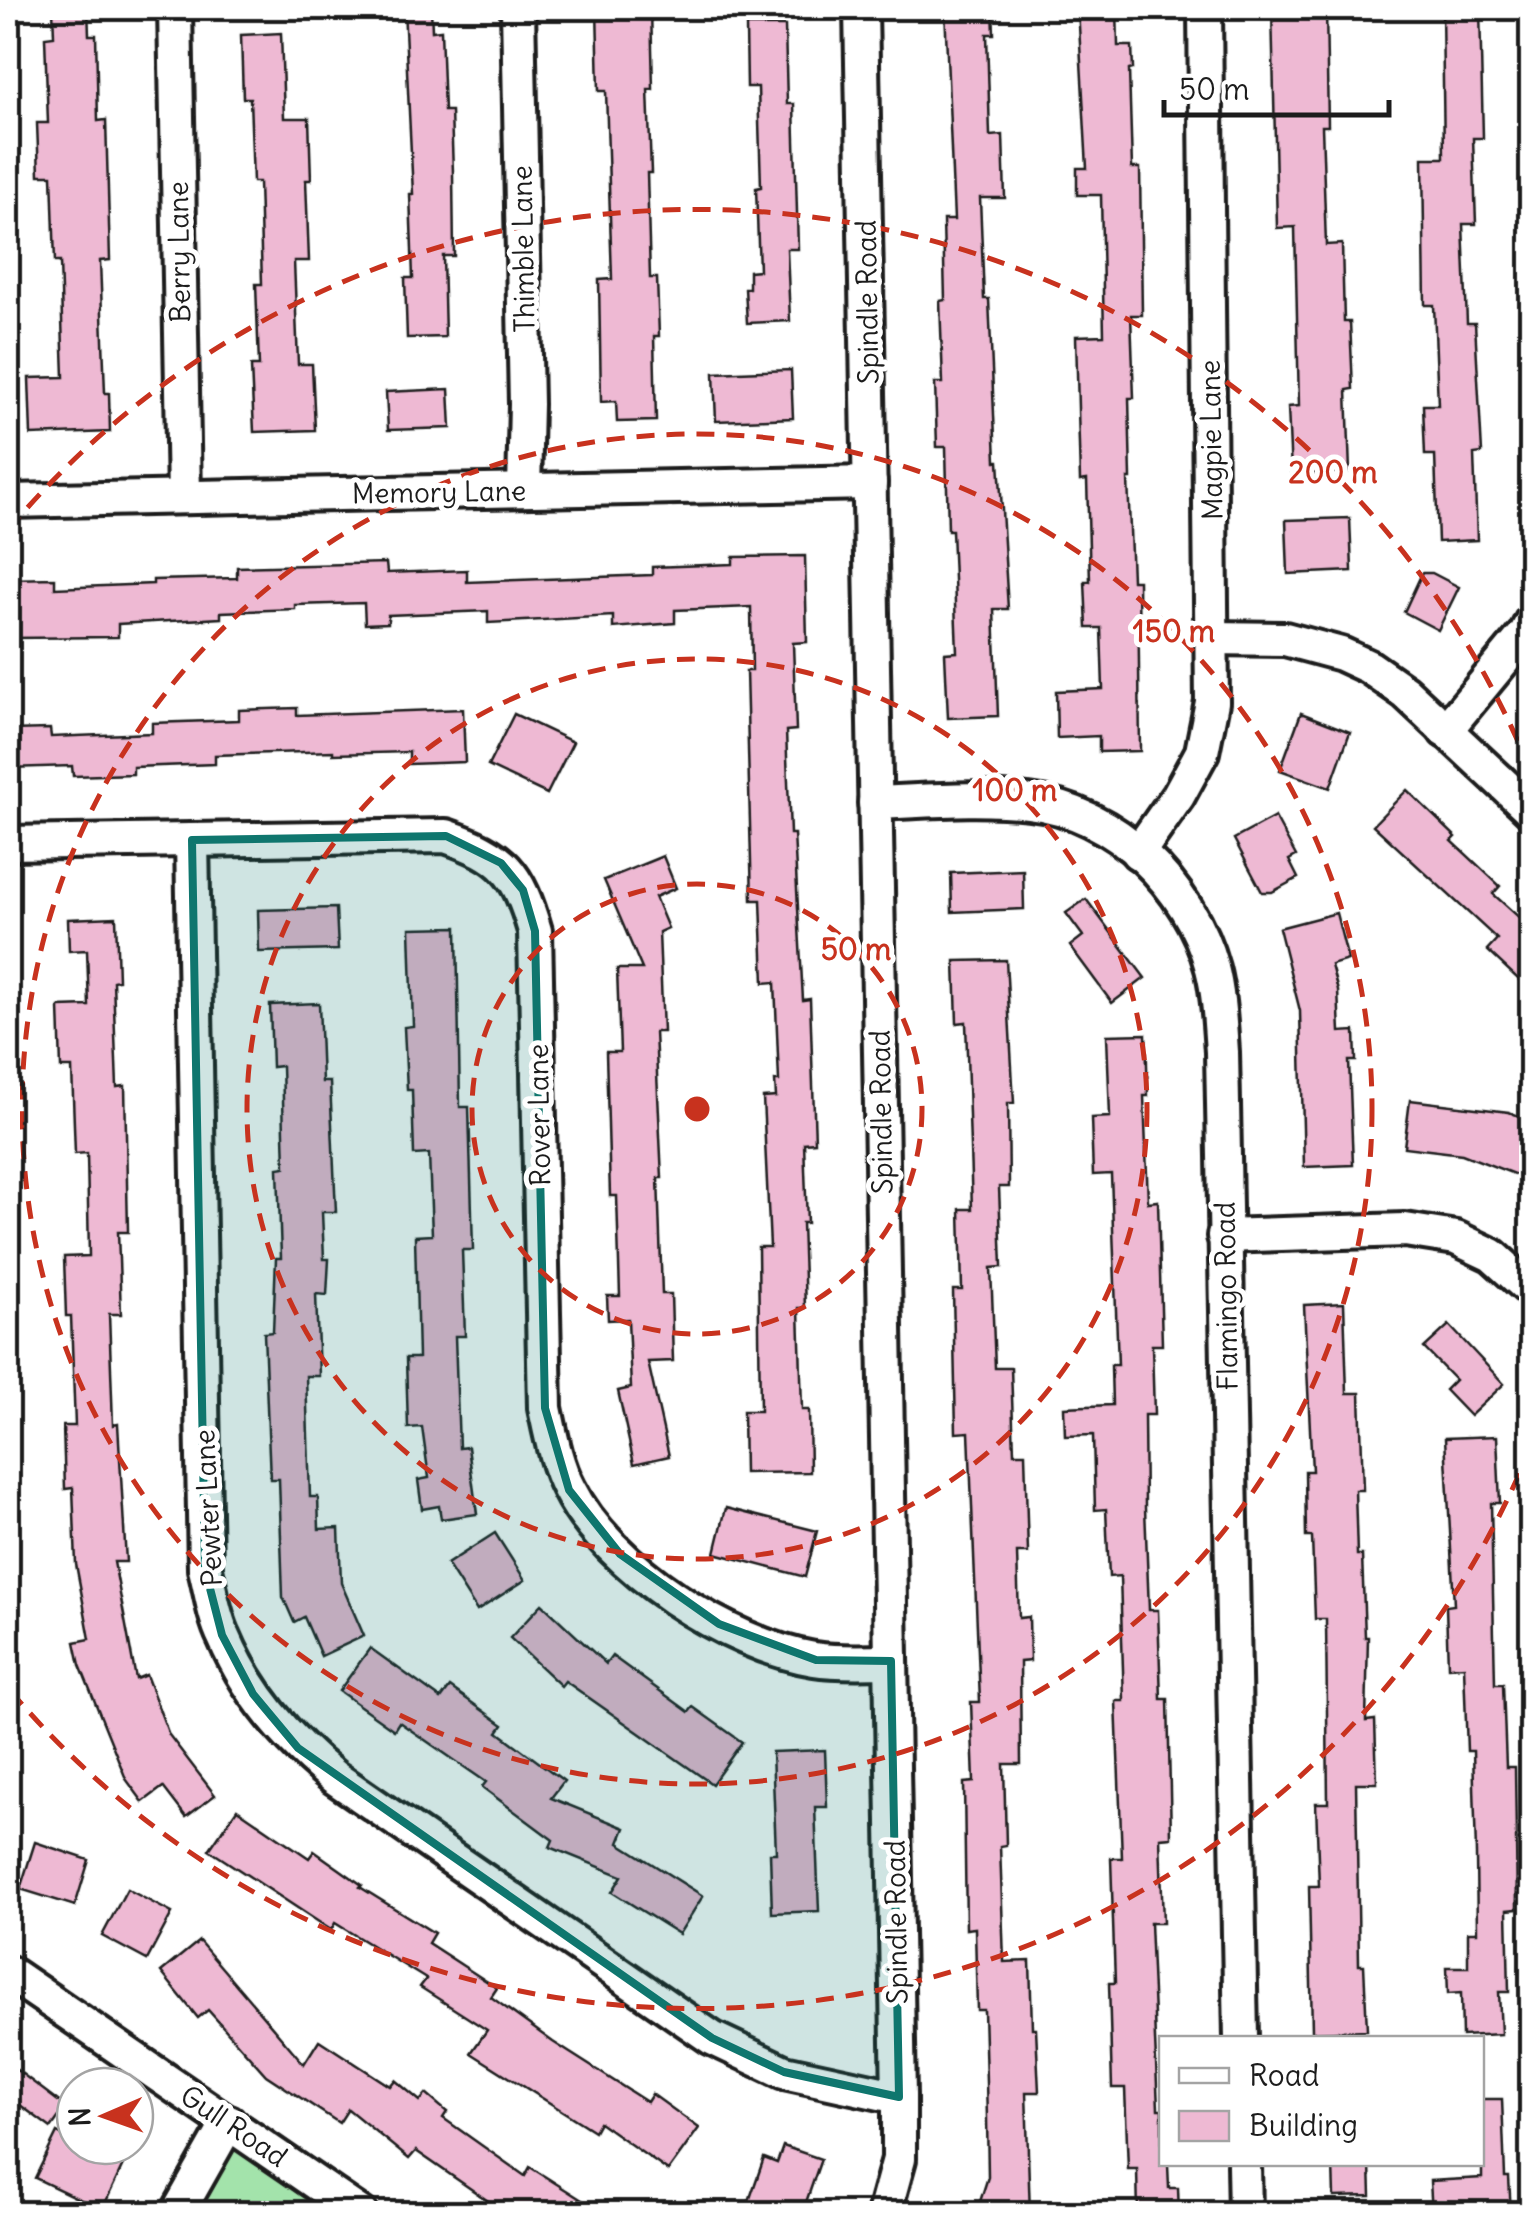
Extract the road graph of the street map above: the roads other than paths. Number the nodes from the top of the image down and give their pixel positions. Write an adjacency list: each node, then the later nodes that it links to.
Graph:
1 (174, 8): 7 (street, Berry Lane)
2 (518, 8): 6 (street, Thimble Lane)
3 (861, 8): 5 (street, Spindle Road)
4 (1204, 8): 10 (street, Magpie Lane)
5 (870, 483): 6 (street, Memory Lane); 12 (street, Spindle Road)
6 (524, 490): 7 (street, Memory Lane)
7 (184, 497): 8 (street, Memory Lane)
8 (8, 501)
9 (1532, 621): 11 (street)
10 (1214, 638): 11 (street); 16 (street, Magpie Lane)
11 (1445, 731): 13 (street)
12 (876, 802): 16 (street, Flamingo Road); 19 (street, Spindle Road)
13 (1532, 811)
14 (192, 840): 15 (street, Rover Lane); 19 (street, Rover Lane); 22 (street, Pewter Lane)
15 (8, 843)
16 (1138, 853): 17 (street, Flamingo Road)
17 (1224, 1236): 18 (street); 21 (street, Flamingo Road)
18 (1532, 1291)
19 (891, 1661): 22 (street, Spindle Road)
20 (8, 1972): 23 (street, Gull Road)
21 (1241, 2036)
22 (899, 2097): 27 (street, Spindle Road)
23 (228, 2122): 25 (street); 26 (street, Gull Road)
24 (1244, 2166): 28 (street)
25 (177, 2214)
26 (362, 2214)
27 (884, 2214)
28 (1245, 2214)

